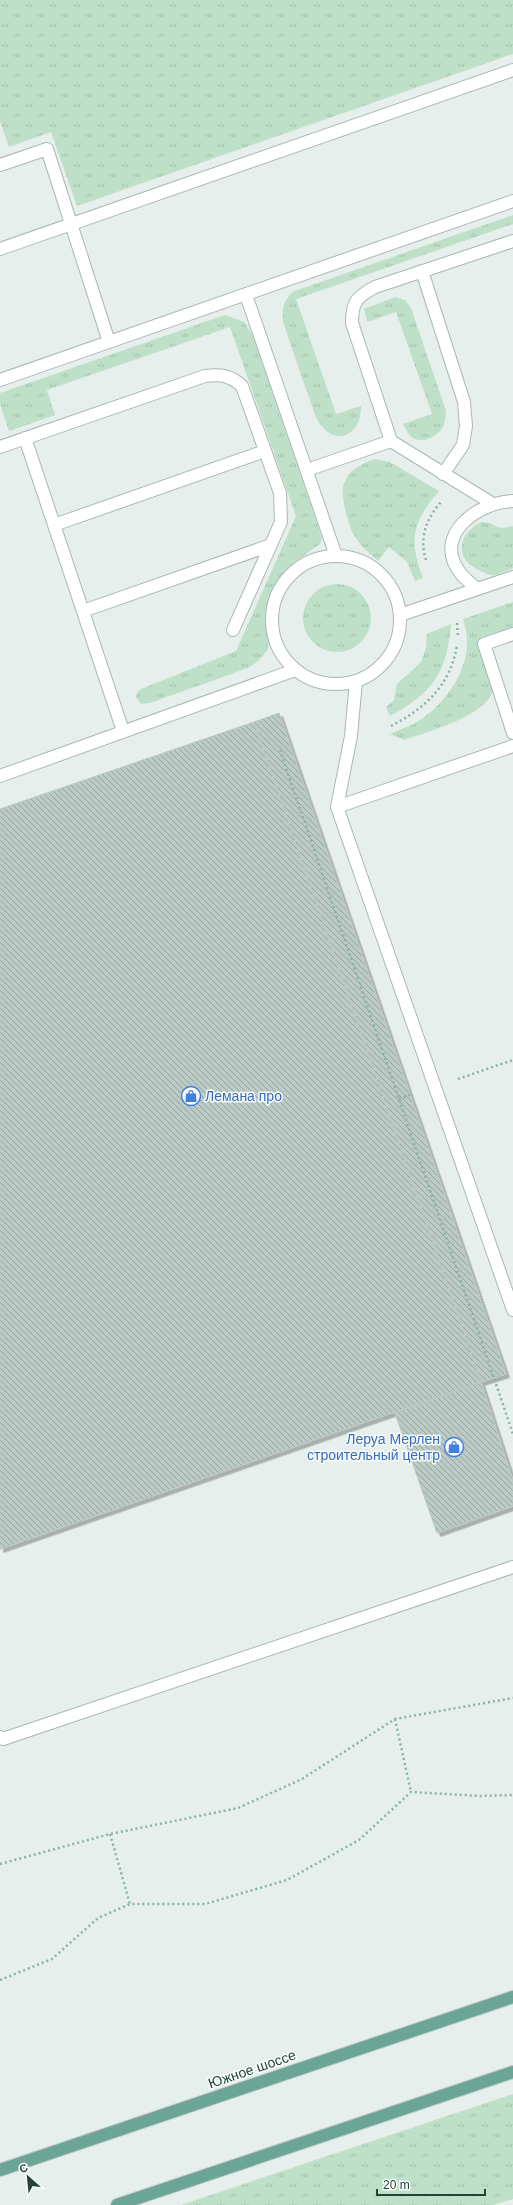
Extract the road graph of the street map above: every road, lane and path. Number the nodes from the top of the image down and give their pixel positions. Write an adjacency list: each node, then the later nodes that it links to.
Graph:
1 (513, 70): 4 (lane)
2 (0, 165): 4 (lane)
3 (513, 201): 8 (lane)
4 (71, 223): 6 (lane); 9 (lane)
5 (513, 240): 7 (lane)
6 (0, 249)
7 (422, 271): 12 (lane); 16 (lane)
8 (246, 295): 9 (lane); 15 (lane)
9 (109, 342): 10 (lane)
10 (0, 380)
11 (25, 438): 13 (lane); 14 (lane); 19 (lane)
12 (391, 441): 15 (lane); 16 (lane)
13 (0, 447)
14 (265, 451): 19 (lane); 20 (lane)
15 (307, 470): 21 (lane)
16 (443, 474): 18 (lane)
17 (513, 501): 18 (lane)
18 (493, 504): 23 (lane)
19 (54, 525): 24 (lane)
20 (271, 545): 24 (lane); 27 (lane)
21 (336, 556): 25 (lane); 29 (lane)
22 (513, 576): 23 (lane)
23 (477, 589): 25 (lane)
24 (83, 611): 32 (lane)
25 (400, 615): 30 (lane)
26 (457, 621): 31 (path)
27 (233, 630)
28 (513, 634): 33 (lane)
29 (295, 670): 30 (lane); 32 (lane)
30 (356, 681): 37 (lane)
31 (392, 726)
32 (123, 732): 36 (lane)
33 (513, 733)
34 (513, 746): 37 (lane)
35 (280, 750): 39 (path)
36 (0, 776)
37 (337, 807): 38 (lane)
38 (513, 1310)
39 (513, 1434)
40 (513, 1567): 43 (lane)
41 (513, 1698): 42 (path)
42 (395, 1719): 44 (path); 46 (path)
43 (0, 1737)
44 (411, 1792): 45 (path); 48 (path)
45 (513, 1795)
46 (110, 1834): 47 (path); 48 (path)
47 (0, 1864)
48 (130, 1904): 49 (path)
49 (0, 1980)
50 (513, 1997): 52 (main road, Южное шоссе)
51 (513, 2072): 53 (main road)
52 (0, 2170)
53 (117, 2205)

